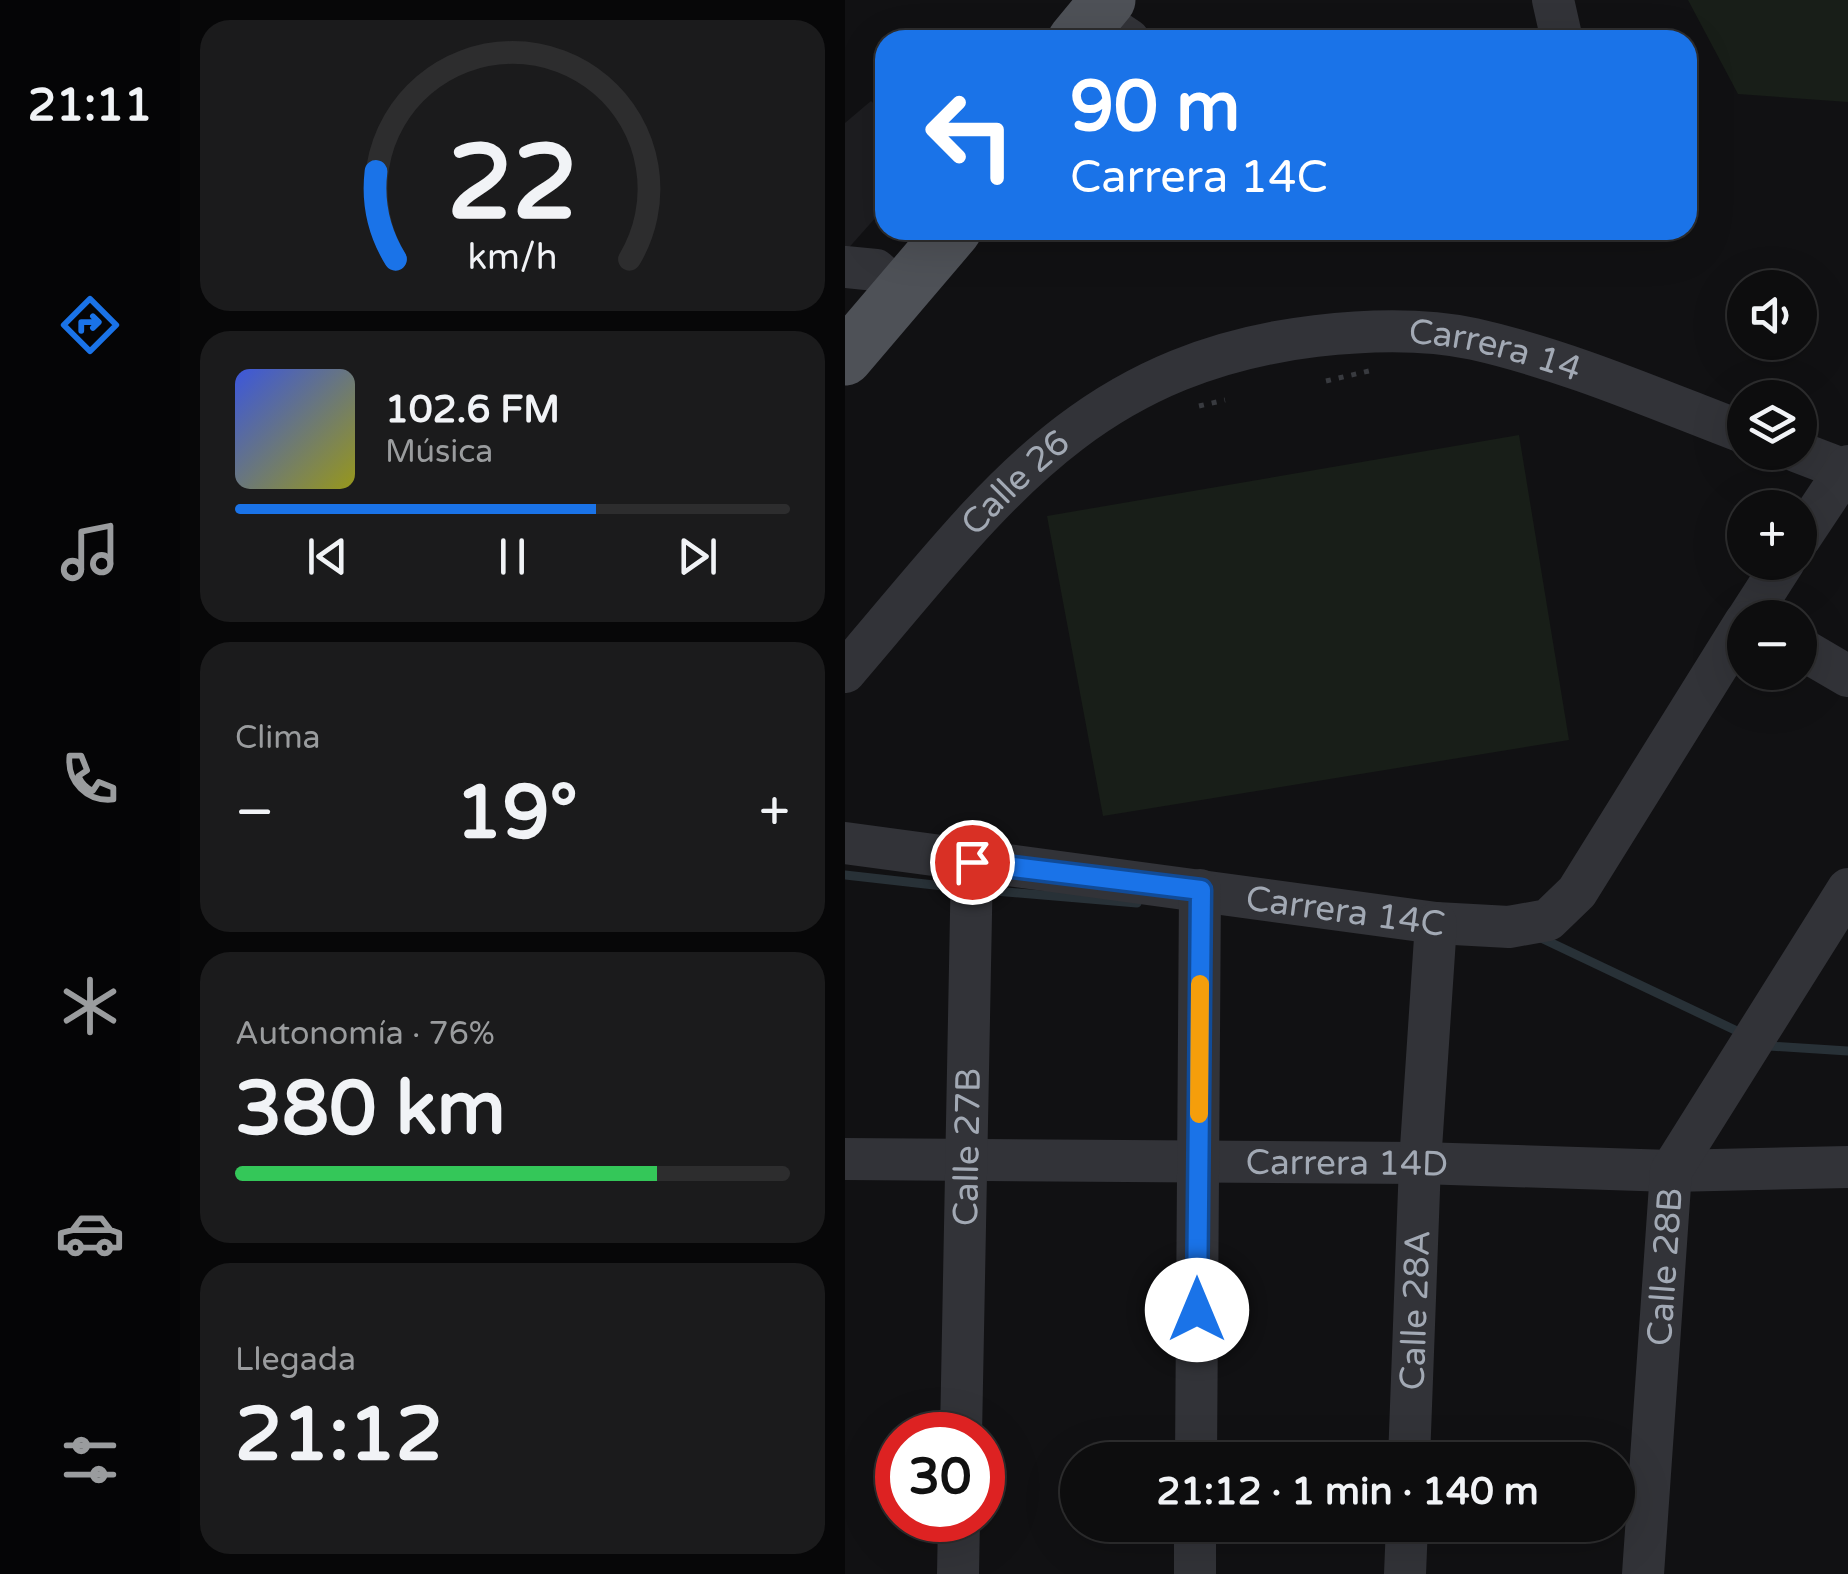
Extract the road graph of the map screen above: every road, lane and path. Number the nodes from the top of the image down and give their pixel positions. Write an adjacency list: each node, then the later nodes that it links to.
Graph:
1 (1553, 0): 2 (street)
2 (1560, 30)
3 (936, 240): 4 (main road)
4 (876, 273): 6 (main road)
5 (1231, 351): 7 (street, Carrera 14); 13 (street, Calle 26)
6 (845, 358)
7 (1727, 426)
8 (1817, 458): 9 (street)
9 (1847, 468): 10 (street)
10 (1817, 513)
11 (1727, 650): 19 (street, Carrera 14C)
12 (1817, 658): 14 (street)
13 (845, 672)
14 (1848, 676)
15 (845, 843): 16 (street, Carrera 14C)
16 (972, 862): 18 (street, Carrera 14C); 21 (street, Calle 27B)
17 (1848, 889): 25 (street, Calle 28B)
18 (1201, 890): 19 (street, Carrera 14C); 22 (street)
19 (1436, 923): 23 (street, Calle 28A)
20 (845, 1160): 21 (street, Carrera 14D)
21 (967, 1161): 22 (street, Carrera 14D); 26 (street, Calle 27B)
22 (1199, 1161): 23 (street, Carrera 14D); 27 (street)
23 (1420, 1162): 25 (street, Carrera 14D); 28 (street, Calle 28A)
24 (1848, 1167): 25 (street, Carrera 14D)
25 (1671, 1172): 35 (street, Calle 28B)
26 (962, 1412)
27 (1196, 1442)
28 (1410, 1442)
29 (959, 1542): 32 (street)
30 (1195, 1542): 33 (street)
31 (1406, 1542): 34 (street)
32 (958, 1574)
33 (1195, 1574)
34 (1405, 1574)
35 (1643, 1574)

